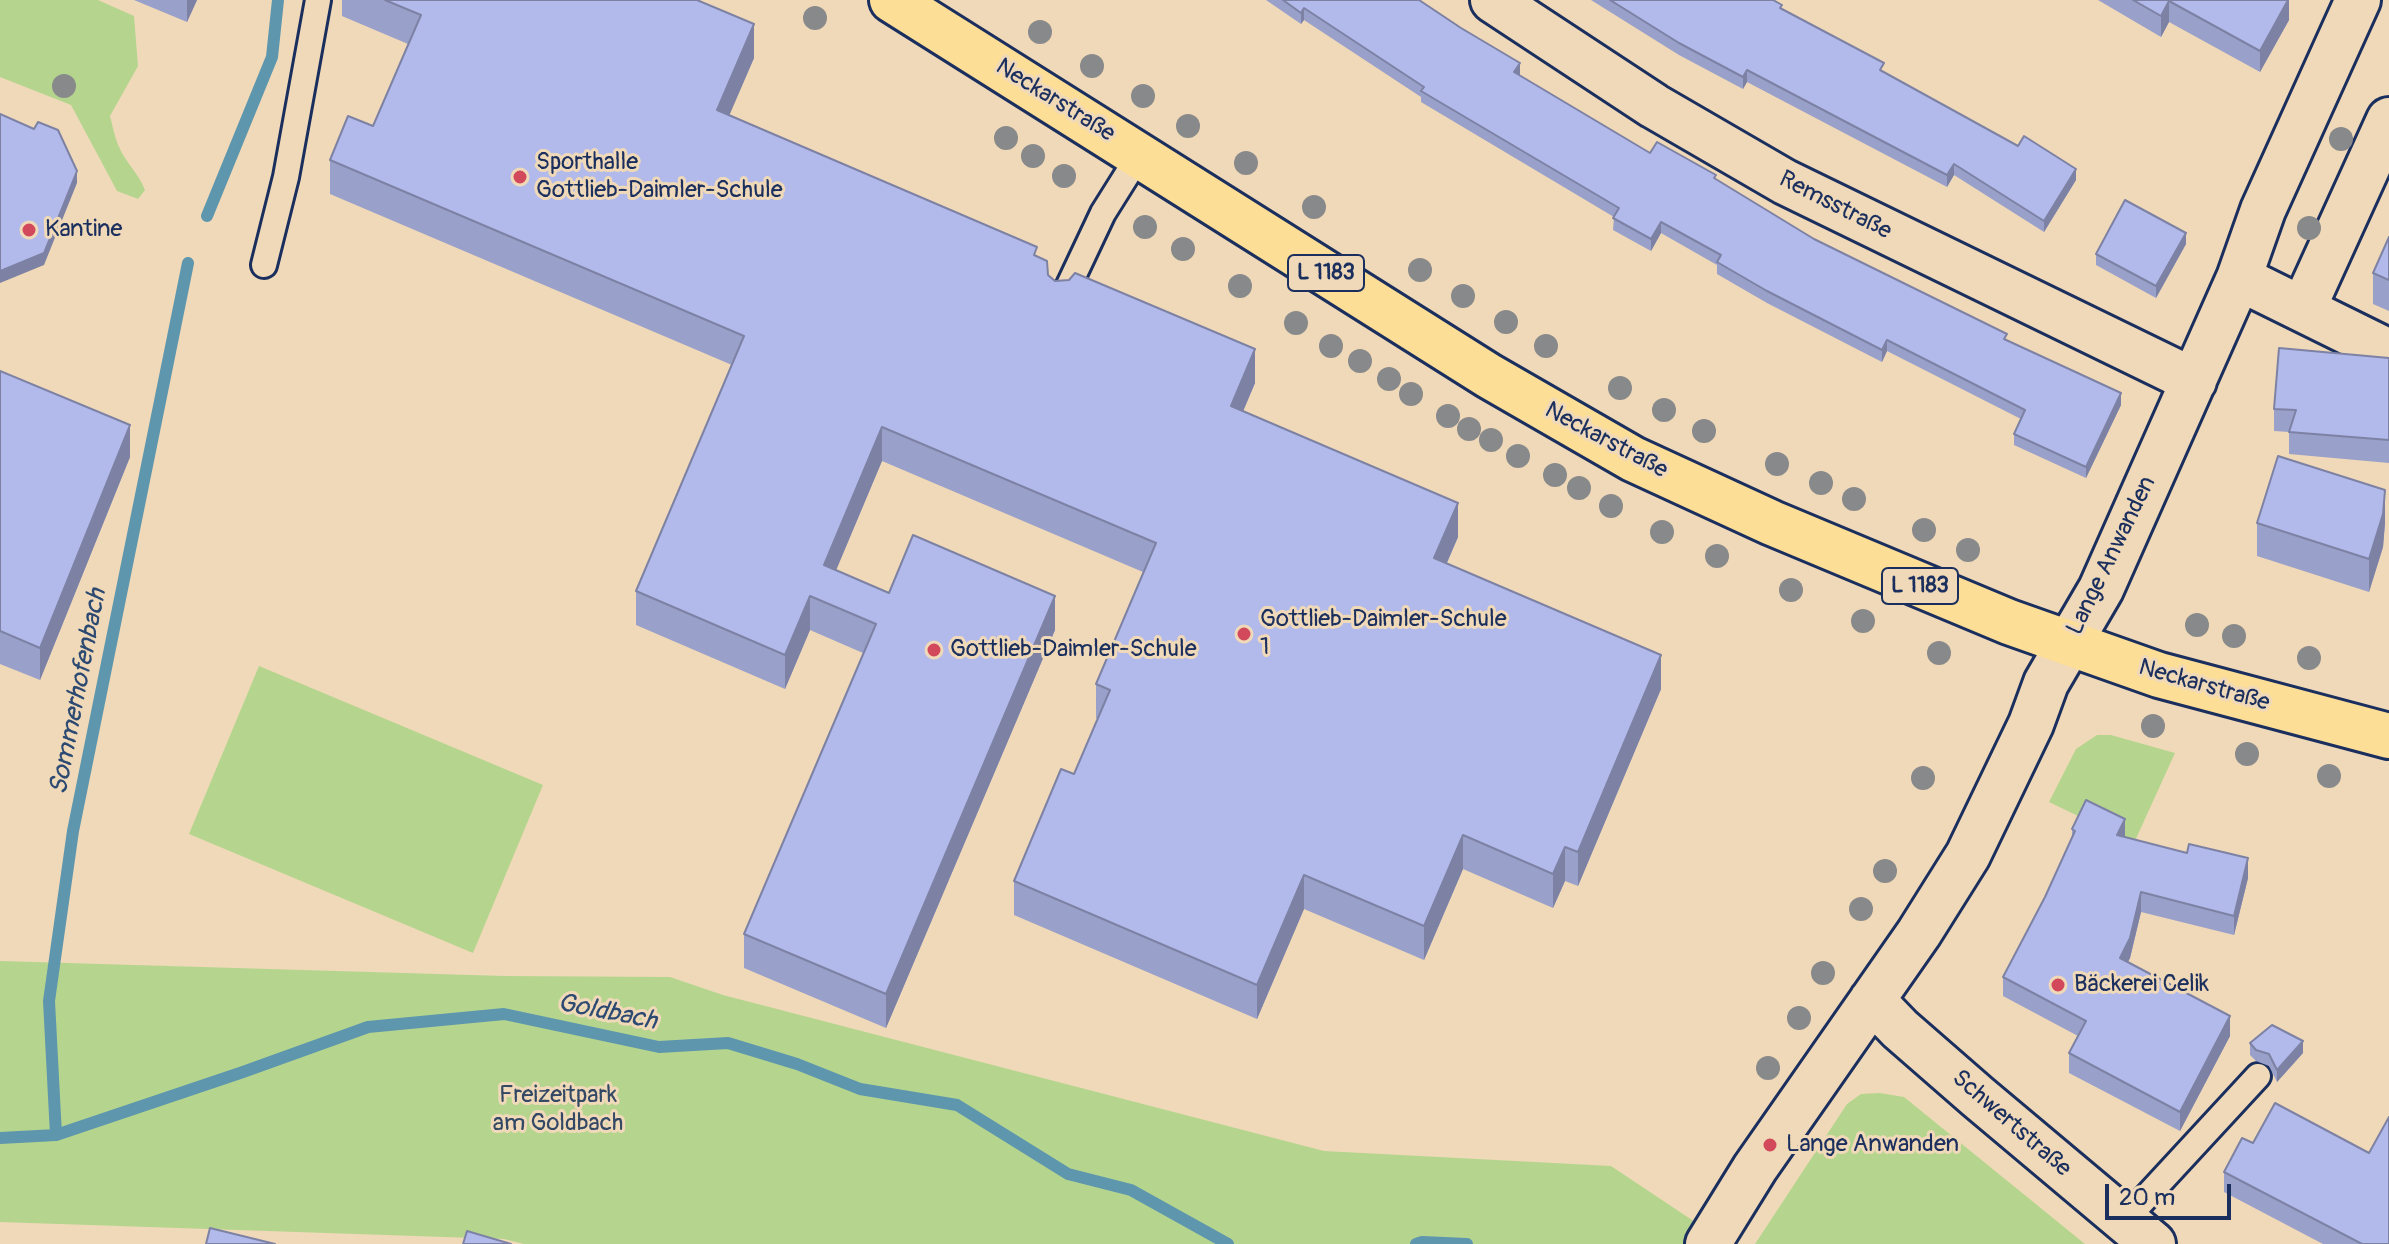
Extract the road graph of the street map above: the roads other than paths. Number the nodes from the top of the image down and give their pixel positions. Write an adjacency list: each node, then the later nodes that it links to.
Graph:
1 (318, 0): 7 (lane)
2 (892, 0): 6 (main road, Neckarstraße / L 1183)
3 (1493, 0): 12 (street, Remsstraße)
4 (2355, 1): 8 (street, Lange Anwanden)
5 (2389, 120): 10 (street)
6 (1140, 154): 9 (lane); 13 (main road, Neckarstraße / L 1183)
7 (264, 265)
8 (2239, 278): 10 (street); 12 (street, Lange Anwanden)
9 (1061, 301)
10 (2303, 309): 11 (street)
11 (2389, 352)
12 (2194, 381): 13 (street, Lange Anwanden)
13 (2069, 643): 14 (main road, Neckarstraße / L 1183); 15 (street, Lange Anwanden)
14 (2389, 736)
15 (1872, 1000): 17 (street, Schwertstraße); 18 (street, Lange Anwanden)
16 (2258, 1076): 17 (lane)
17 (2138, 1232)
18 (1708, 1244)

